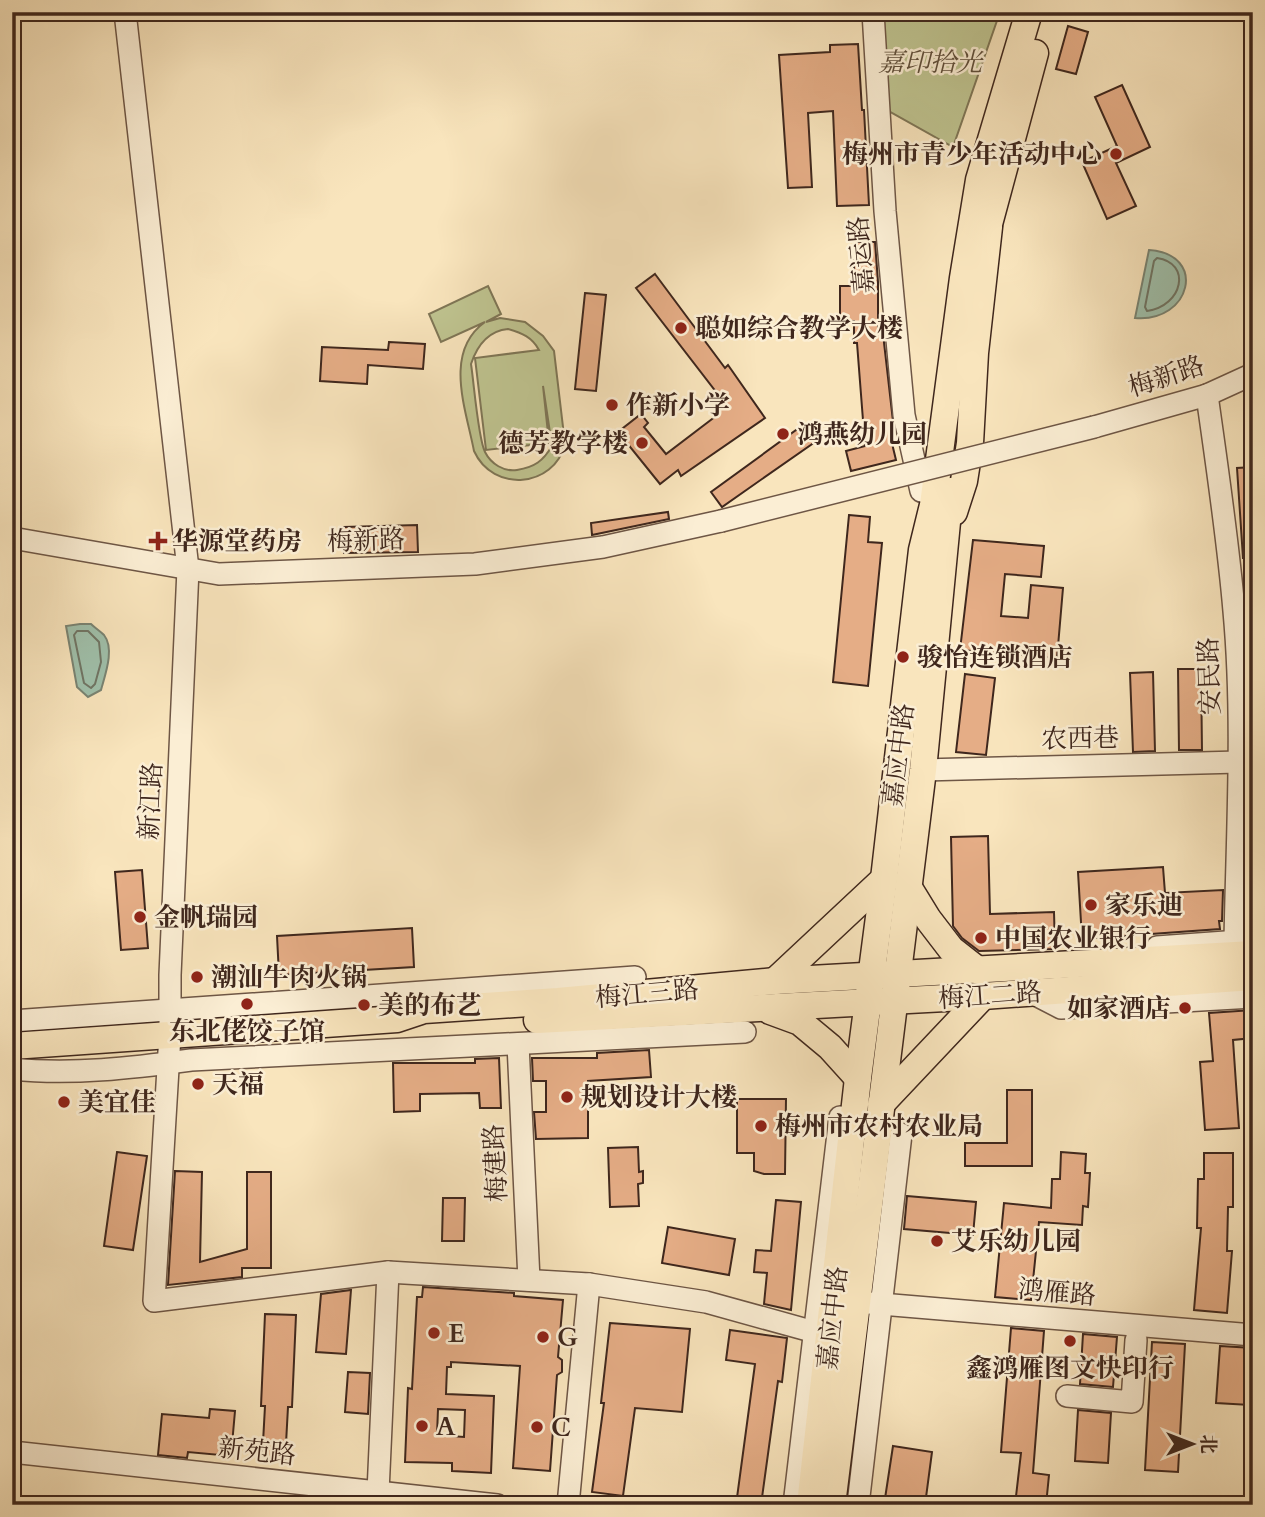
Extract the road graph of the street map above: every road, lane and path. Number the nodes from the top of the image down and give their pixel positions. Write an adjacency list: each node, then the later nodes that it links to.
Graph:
1 (125, 12): 11 (street, 新江路)
2 (873, 12): 8 (street, 嘉运路)
3 (1029, 12): 5 (main road, 嘉应中路)
4 (1046, 12): 13 (main road, 嘉应中路)
5 (979, 180): 8 (main road); 10 (main road, 嘉应中路)
6 (1253, 373): 7 (street, 梅新路)
7 (1207, 395): 11 (street, 梅新路, bridge); 12 (street, 安民路)
8 (921, 491): 10 (main road)
9 (12, 538): 11 (street, 梅新路)
10 (922, 550): 14 (main road, 嘉应中路)
11 (188, 569): 31 (street, 新江路)
12 (1239, 762): 13 (street, 农西巷); 16 (street, 安民路)
13 (923, 770): 15 (main road, 嘉应中路)
14 (884, 879): 18 (main road, 嘉应中路); 21 (main road)
15 (909, 888): 17 (main road, 嘉应中路); 22 (main road)
16 (1242, 947): 22 (main road, 梅江二路)
17 (898, 975): 18 (main road, 梅江三路); 22 (main road, 梅江二路); 25 (main road, 嘉应中路)
18 (871, 976): 21 (main road, 梅江三路); 26 (main road, 嘉应中路)
19 (635, 977): 29 (street)
20 (1253, 977): 23 (main road, 梅江二路)
21 (775, 981): 28 (main road, 梅江三路)
22 (981, 984): 23 (main road, 梅江二路); 25 (main road, 梅江二路); 36 (main road)
23 (1032, 993): 24 (street)
24 (1253, 997)
25 (895, 1002): 26 (main road, 梅江三路); 36 (main road, 嘉应中路)
26 (868, 1003): 27 (main road, 梅江三路); 35 (main road, 嘉应中路)
27 (762, 1009): 28 (main road, 梅江三路); 35 (main road)
28 (397, 1019): 31 (main road, 梅江三路)
29 (12, 1021)
30 (745, 1032): 32 (street)
31 (170, 1035): 33 (main road, 梅江三路); 39 (street, 新江路)
32 (518, 1044): 34 (street); 40 (street, 梅建路)
33 (12, 1046)
34 (12, 1069)
35 (858, 1078): 53 (main road, 嘉应中路)
36 (881, 1104): 42 (main road, 嘉应中路)
37 (840, 1117): 52 (street)
38 (901, 1134): 42 (street)
39 (388, 1272): 40 (street); 48 (street)
40 (529, 1280): 41 (street)
41 (589, 1284): 43 (street); 51 (street)
42 (869, 1303): 44 (street, 鸿雁路); 54 (main road, 嘉应中路); 55 (street)
43 (811, 1331)
44 (1253, 1335)
45 (1136, 1340): 46 (street)
46 (1068, 1396)
47 (12, 1452): 48 (street, 新苑路)
48 (378, 1492): 49 (street, 新苑路)
49 (442, 1502): 50 (street, 新苑路)
50 (497, 1505)
51 (568, 1505)
52 (794, 1505)
53 (810, 1505)
54 (832, 1505)
55 (858, 1505)

